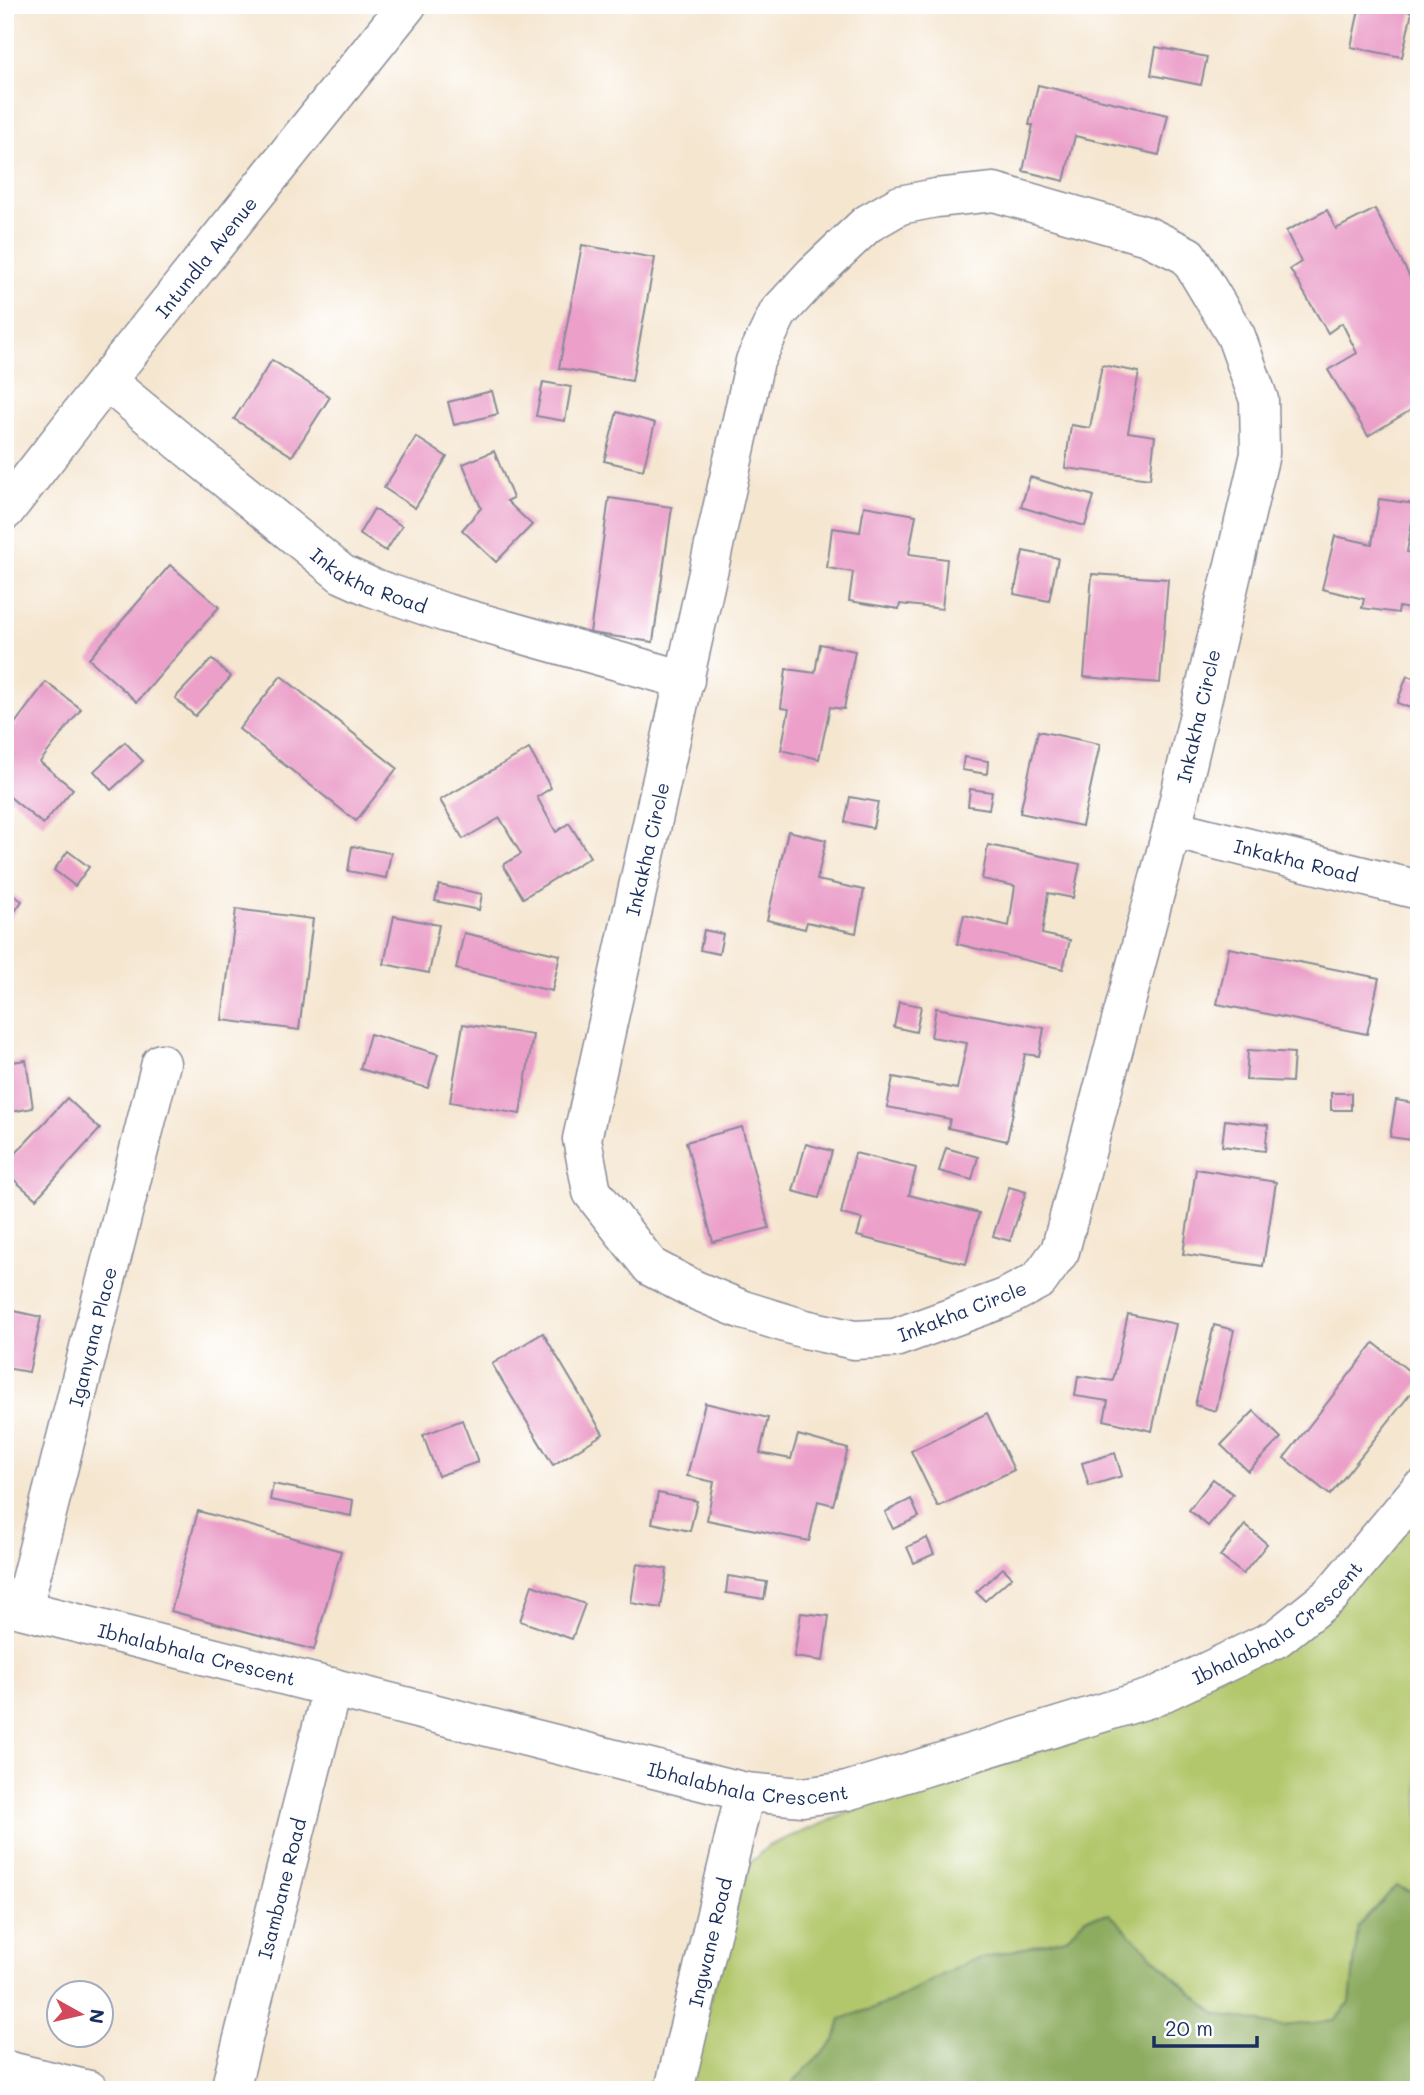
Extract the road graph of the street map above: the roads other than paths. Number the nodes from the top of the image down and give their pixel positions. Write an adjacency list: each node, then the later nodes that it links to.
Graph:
1 (407, 5): 2 (street, Intundla Avenue)
2 (106, 381): 3 (street, Intundla Avenue); 4 (street, Inkakha Road)
3 (5, 511)
4 (685, 680): 5 (street, Inkakha Circle); 5 (street, Inkakha Circle)
5 (1172, 829): 6 (street, Inkakha Road)
6 (1419, 890)
7 (161, 1063): 9 (street, Iganyana Place)
8 (1419, 1490): 11 (street, Ibhalabhala Crescent)
9 (14, 1607): 10 (street, Ibhalabhala Crescent)
10 (332, 1688): 11 (street, Ibhalabhala Crescent); 14 (street, Isambane Road)
11 (745, 1793): 15 (street, Ingwane Road)
12 (5, 2070): 13 (street)
13 (89, 2090)
14 (230, 2090)
15 (674, 2090)

